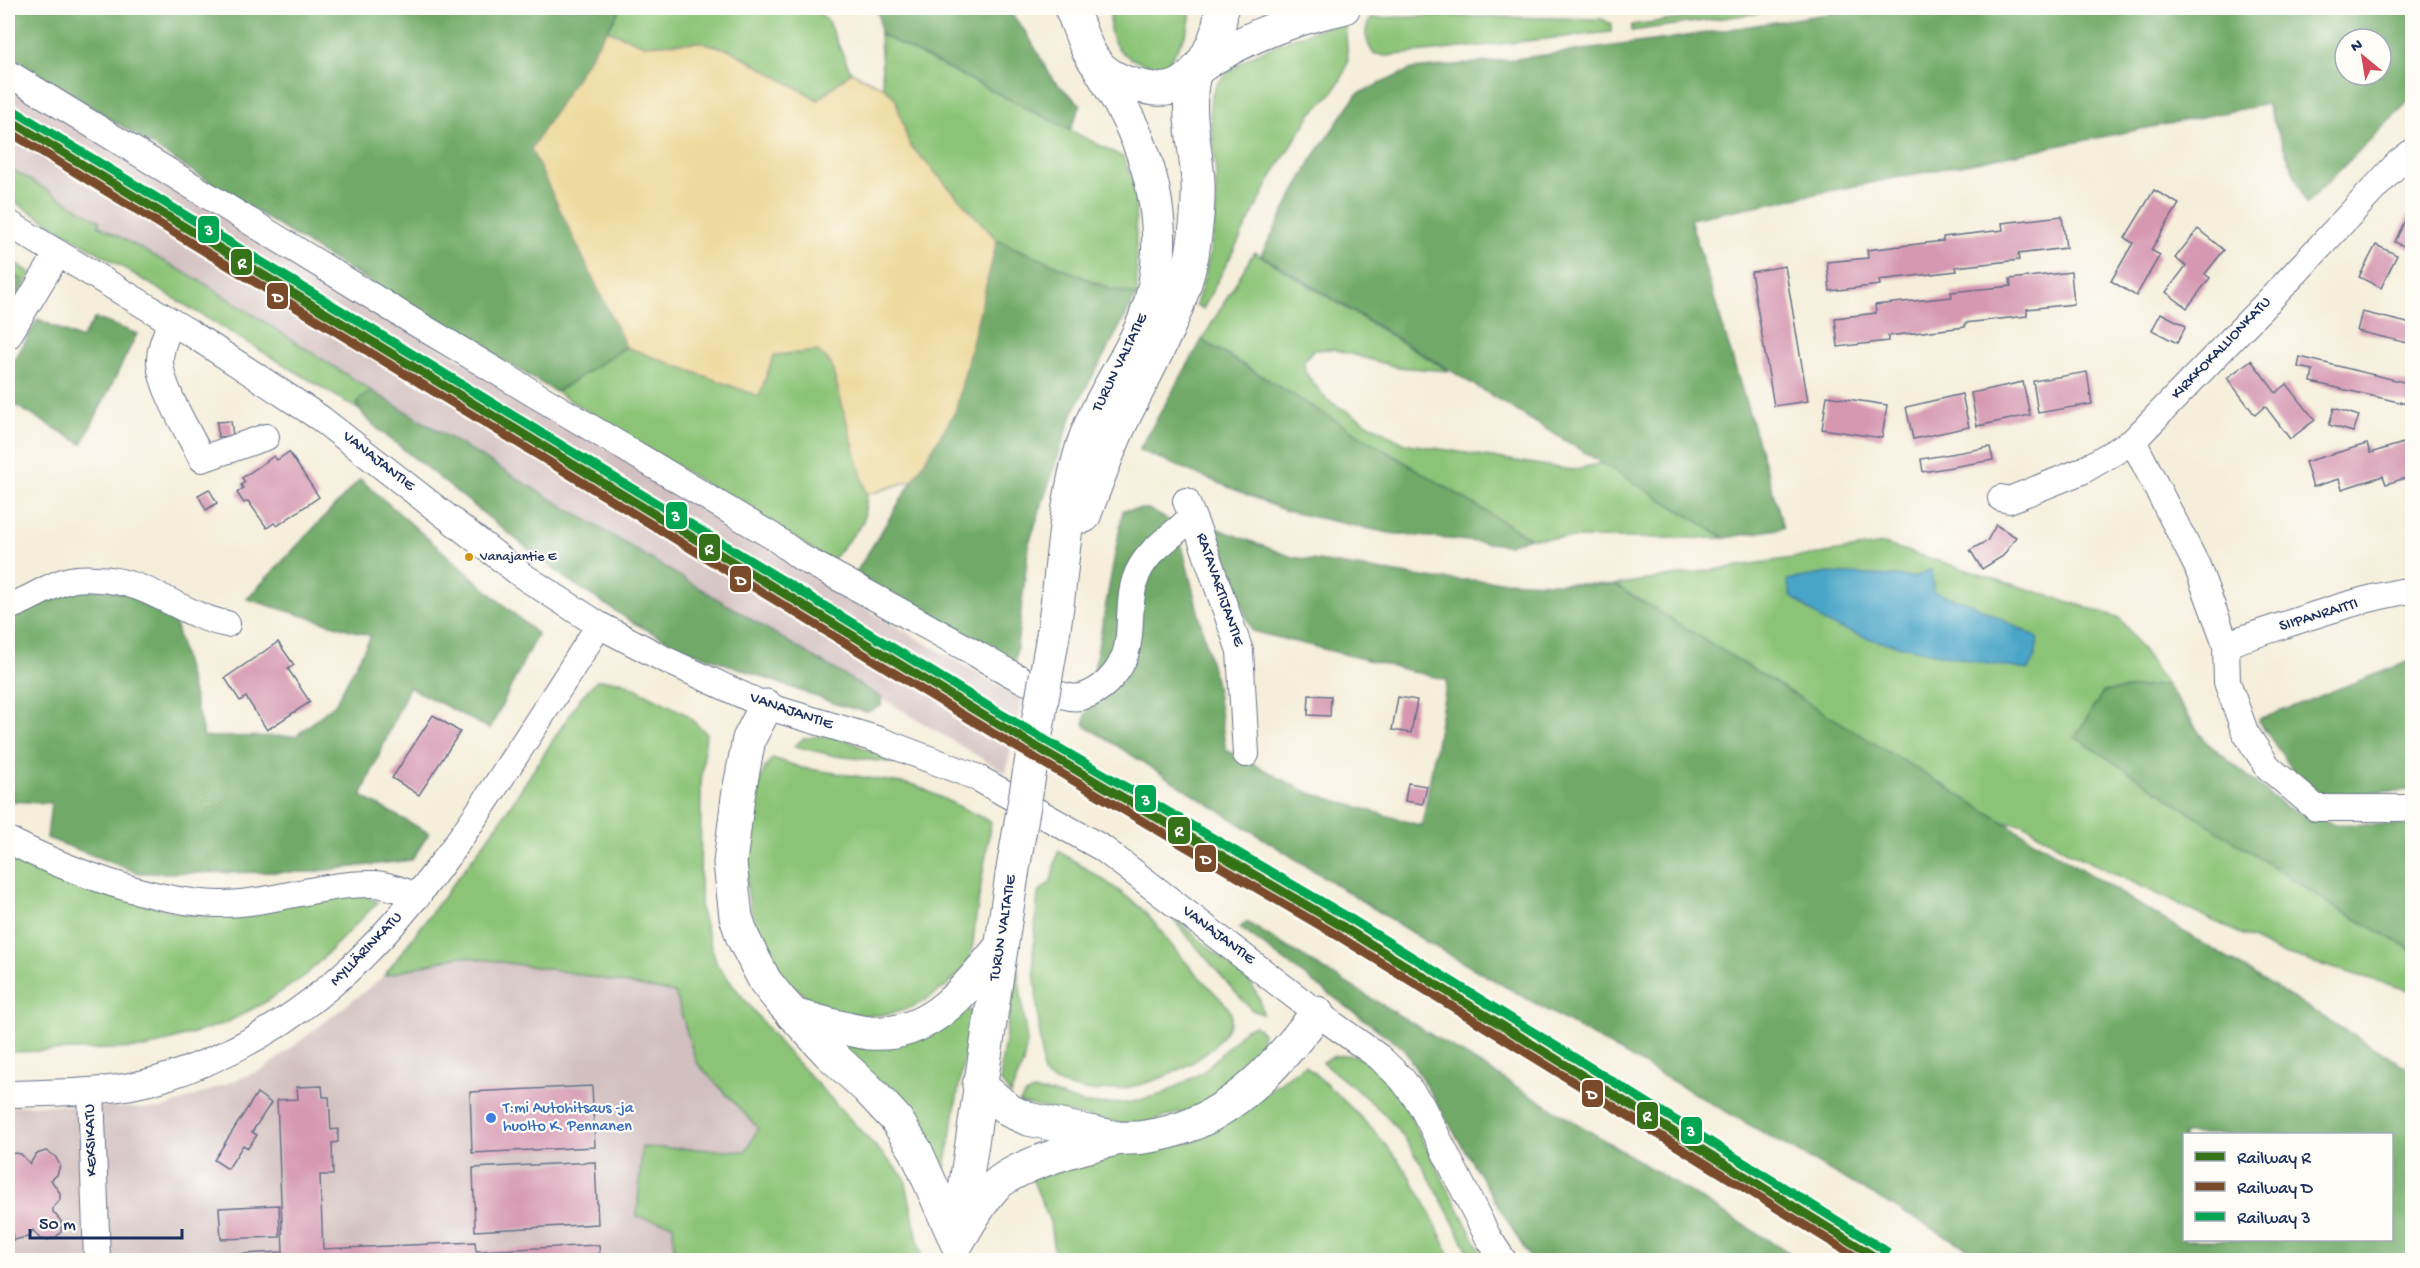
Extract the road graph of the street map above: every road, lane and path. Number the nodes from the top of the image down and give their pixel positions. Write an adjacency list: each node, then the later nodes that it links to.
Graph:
1 (1071, 8): 4 (highway, TURUN VALTATIE)
2 (1221, 8): 6 (highway)
3 (1344, 8): 6 (main road)
4 (1085, 22): 5 (highway, TURUN VALTATIE)
5 (1099, 67): 6 (highway); 17 (highway, TURUN VALTATIE)
6 (1195, 72): 17 (highway, TURUN VALTATIE)
7 (8, 73): 23 (street, RATAVARTIJANTIE)
8 (2412, 152): 14 (street, KIRKKOKALLIONKATU)
9 (8, 223): 10 (street, VANAJANTIE)
10 (58, 253): 11 (street, VANAJANTIE); 12 (street)
11 (171, 322): 13 (street); 20 (street, VANAJANTIE)
12 (8, 336)
13 (266, 437)
14 (2133, 441): 15 (street, KIRKKOKALLIONKATU); 21 (street)
15 (2001, 498)
16 (2412, 590): 21 (street, SIIPANRAITTI)
17 (1059, 596): 27 (highway, TURUN VALTATIE, bridge)
18 (8, 607): 19 (street)
19 (227, 624)
20 (599, 625): 22 (street, VANAJANTIE); 26 (street, MYLLÄRINKATU)
21 (2226, 644): 24 (street)
22 (766, 705): 28 (street, VANAJANTIE); 29 (highway)
23 (1245, 754)
24 (2412, 807)
25 (8, 840): 26 (street)
26 (418, 896): 31 (street, MYLLÄRINKATU)
27 (1001, 947): 29 (highway); 30 (highway, TURUN VALTATIE)
28 (1317, 1013): 33 (highway); 36 (street, VANAJANTIE)
29 (793, 1015): 34 (highway)
30 (979, 1085): 33 (highway); 34 (highway, TURUN VALTATIE)
31 (91, 1091): 32 (street, MYLLÄRINKATU); 35 (street, KEKSIKATU)
32 (8, 1094)
33 (1119, 1139): 34 (highway)
34 (956, 1252)
35 (97, 1260)
36 (1503, 1260)

